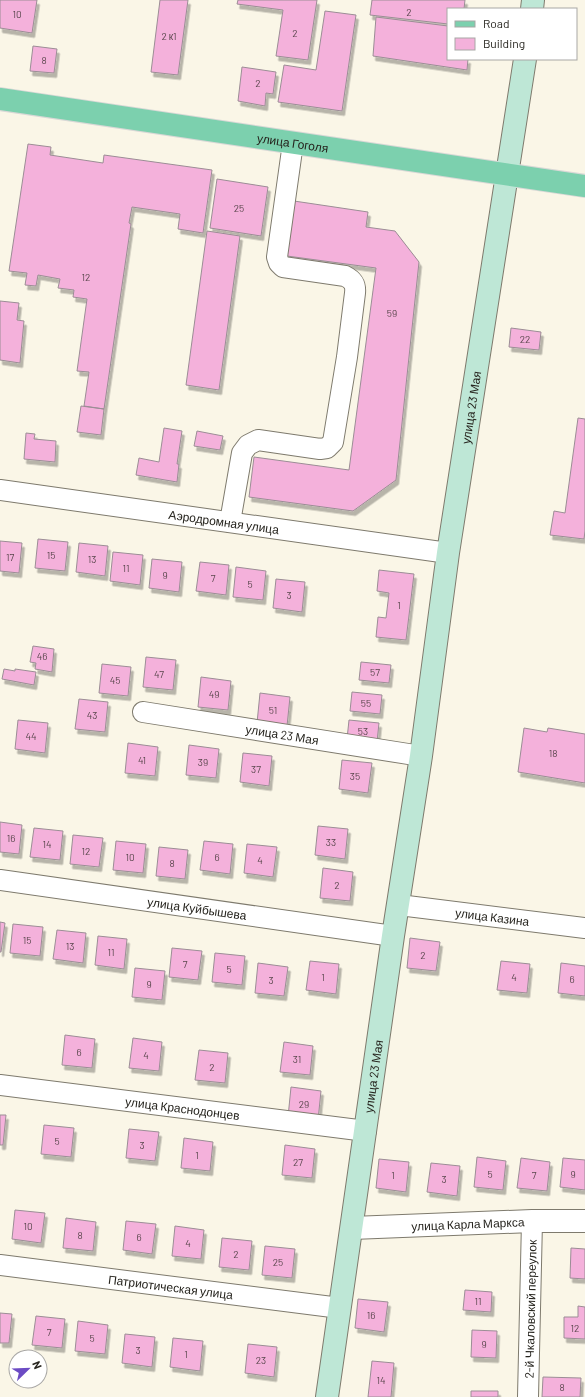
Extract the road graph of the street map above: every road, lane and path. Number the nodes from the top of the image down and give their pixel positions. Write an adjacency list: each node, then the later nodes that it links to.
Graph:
1 (525, 60): 4 (main road, улица 23 Мая)
2 (0, 99): 3 (main road, улица Гоголя)
3 (293, 143): 4 (main road, улица Гоголя); 7 (street)
4 (507, 175): 5 (main road, улица Гоголя); 8 (main road, улица 23 Мая)
5 (585, 186)
6 (0, 490): 7 (street, Аэродромная улица)
7 (230, 522): 8 (street, Аэродромная улица)
8 (448, 553): 10 (main road, улица 23 Мая)
9 (143, 712): 10 (street, улица 23 Мая)
10 (421, 756): 12 (main road, улица 23 Мая)
11 (0, 880): 14 (street, улица Куйбышева)
12 (399, 905): 13 (street, улица Казина); 14 (main road, улица 23 Мая)
13 (585, 928)
14 (393, 936): 16 (main road, улица 23 Мая)
15 (0, 1085): 16 (street, улица Краснодонцев)
16 (366, 1131): 19 (main road, улица 23 Мая)
17 (532, 1221): 18 (street, улица Карла Маркса); 19 (street, улица Карла Маркса); 23 (street, 2-й Чкаловский переулок)
18 (585, 1221)
19 (352, 1228): 21 (main road, улица 23 Мая)
20 (0, 1265): 21 (street, Патриотическая улица)
21 (340, 1308): 22 (main road, улица 23 Мая)
22 (327, 1397)
23 (528, 1397)

